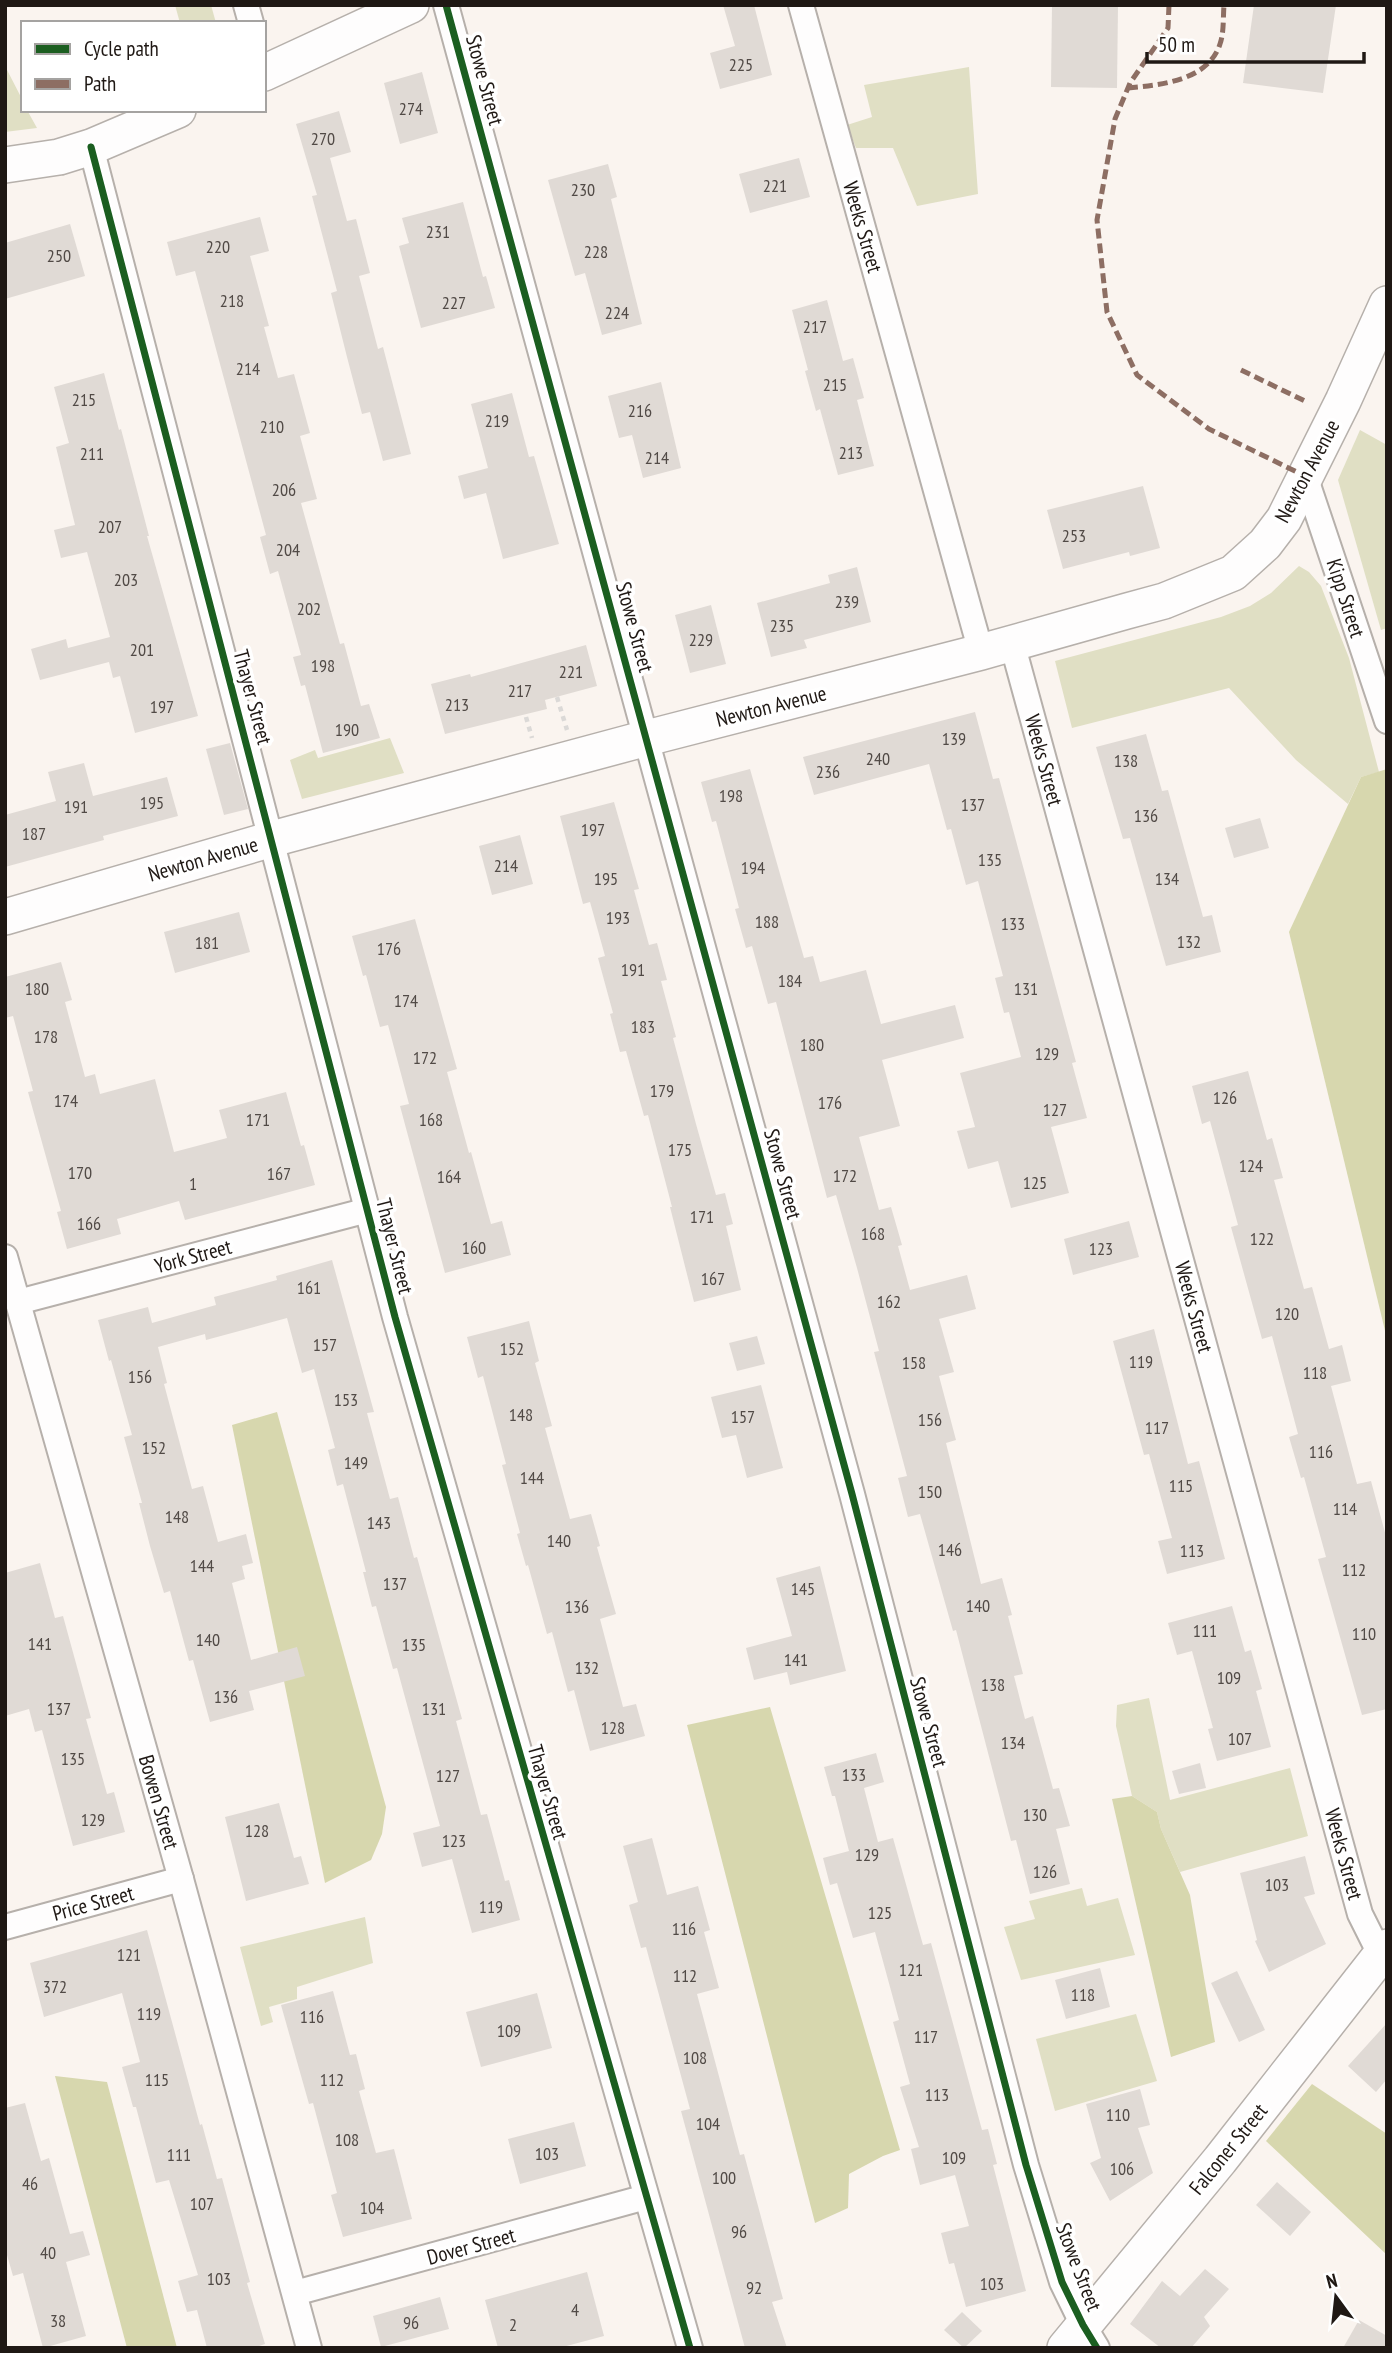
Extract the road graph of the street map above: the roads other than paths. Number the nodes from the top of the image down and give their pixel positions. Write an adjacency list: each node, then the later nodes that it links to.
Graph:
1 (411, 5): 4 (street)
2 (446, 5): 12 (street, Stowe Street)
3 (801, 5): 10 (street, Weeks Street)
4 (266, 71)
5 (173, 112): 6 (street)
6 (91, 147): 7 (street); 13 (street, Thayer Street)
7 (5, 165)
8 (1387, 304): 9 (street, Newton Avenue)
9 (1305, 476): 10 (street, Newton Avenue); 11 (street, Kipp Street)
10 (997, 648): 12 (street, Newton Avenue); 20 (street, Weeks Street)
11 (1387, 721)
12 (647, 738): 13 (street, Newton Avenue); 23 (street, Stowe Street)
13 (272, 839): 14 (street, Newton Avenue); 15 (street, Thayer Street)
14 (5, 917)
15 (368, 1210): 17 (street, York Street); 21 (street, Thayer Street)
16 (5, 1257): 17 (street, Bowen Street)
17 (18, 1302): 18 (street, Bowen Street)
18 (181, 1879): 19 (street, Price Street); 22 (street, Bowen Street)
19 (5, 1927)
20 (1385, 1956): 23 (street, Falconer Street)
21 (646, 2197): 22 (street, Dover Street); 25 (street, Thayer Street)
22 (295, 2293): 24 (street, Bowen Street)
23 (1081, 2340)
24 (309, 2348)
25 (690, 2348)

